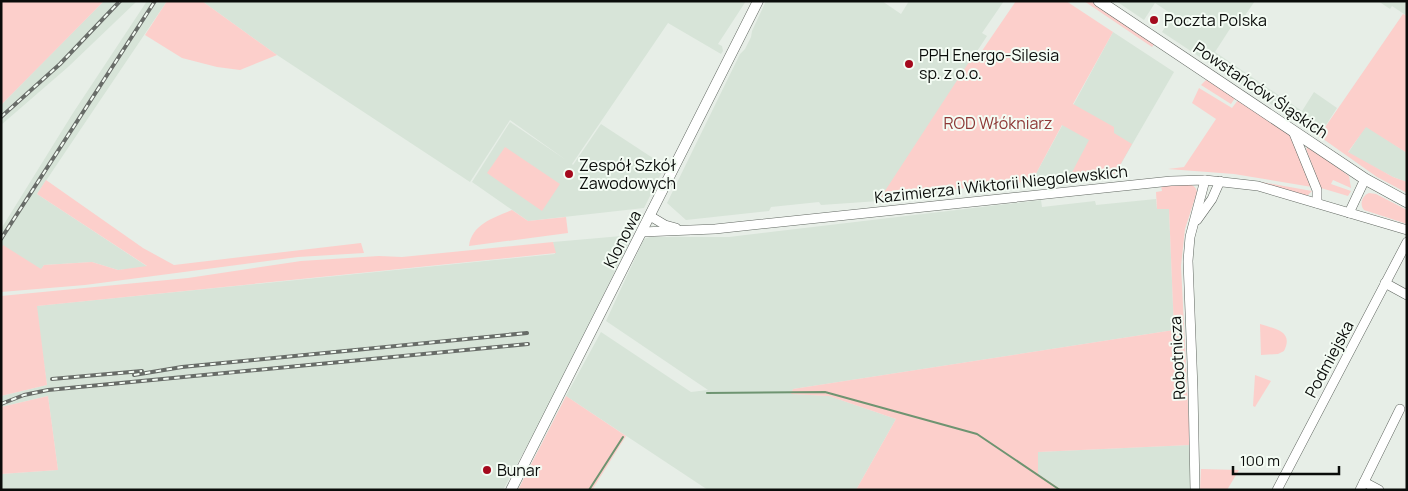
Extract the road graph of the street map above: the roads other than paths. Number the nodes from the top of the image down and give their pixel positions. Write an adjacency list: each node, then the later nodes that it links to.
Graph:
1 (758, 1): 10 (street, Klonowa)
2 (1099, 1): 3 (main road, Powstańców Śląskich)
3 (1293, 130): 4 (main road, Powstańców Śląskich); 8 (street)
4 (1365, 179): 7 (main road, Powstańców Śląskich); 9 (street)
5 (1205, 180): 6 (street, Kazimierza i Wiktorii Niegolewskich); 11 (street, Robotnicza); 12 (street, Kazimierza i Wiktorii Niegolewskich)
6 (1220, 182): 8 (street, Kazimierza i Wiktorii Niegolewskich); 11 (street, Robotnicza)
7 (1407, 202)
8 (1317, 203): 9 (street, Kazimierza i Wiktorii Niegolewskich)
9 (1348, 213): 13 (street, Kazimierza i Wiktorii Niegolewskich)
10 (650, 216): 12 (street); 14 (street, Klonowa)
11 (1193, 227): 21 (street, Robotnicza)
12 (686, 230): 14 (street, Kazimierza i Wiktorii Niegolewskich)
13 (1407, 230)
14 (642, 232): 20 (street, Klonowa)
15 (1407, 242): 16 (street, Podmiejska)
16 (1385, 283): 17 (street); 22 (street, Podmiejska)
17 (1407, 295)
18 (1400, 409): 19 (street)
19 (1362, 486): 23 (street)
20 (511, 490)
21 (1195, 490)
22 (1277, 490)
23 (1379, 490)

